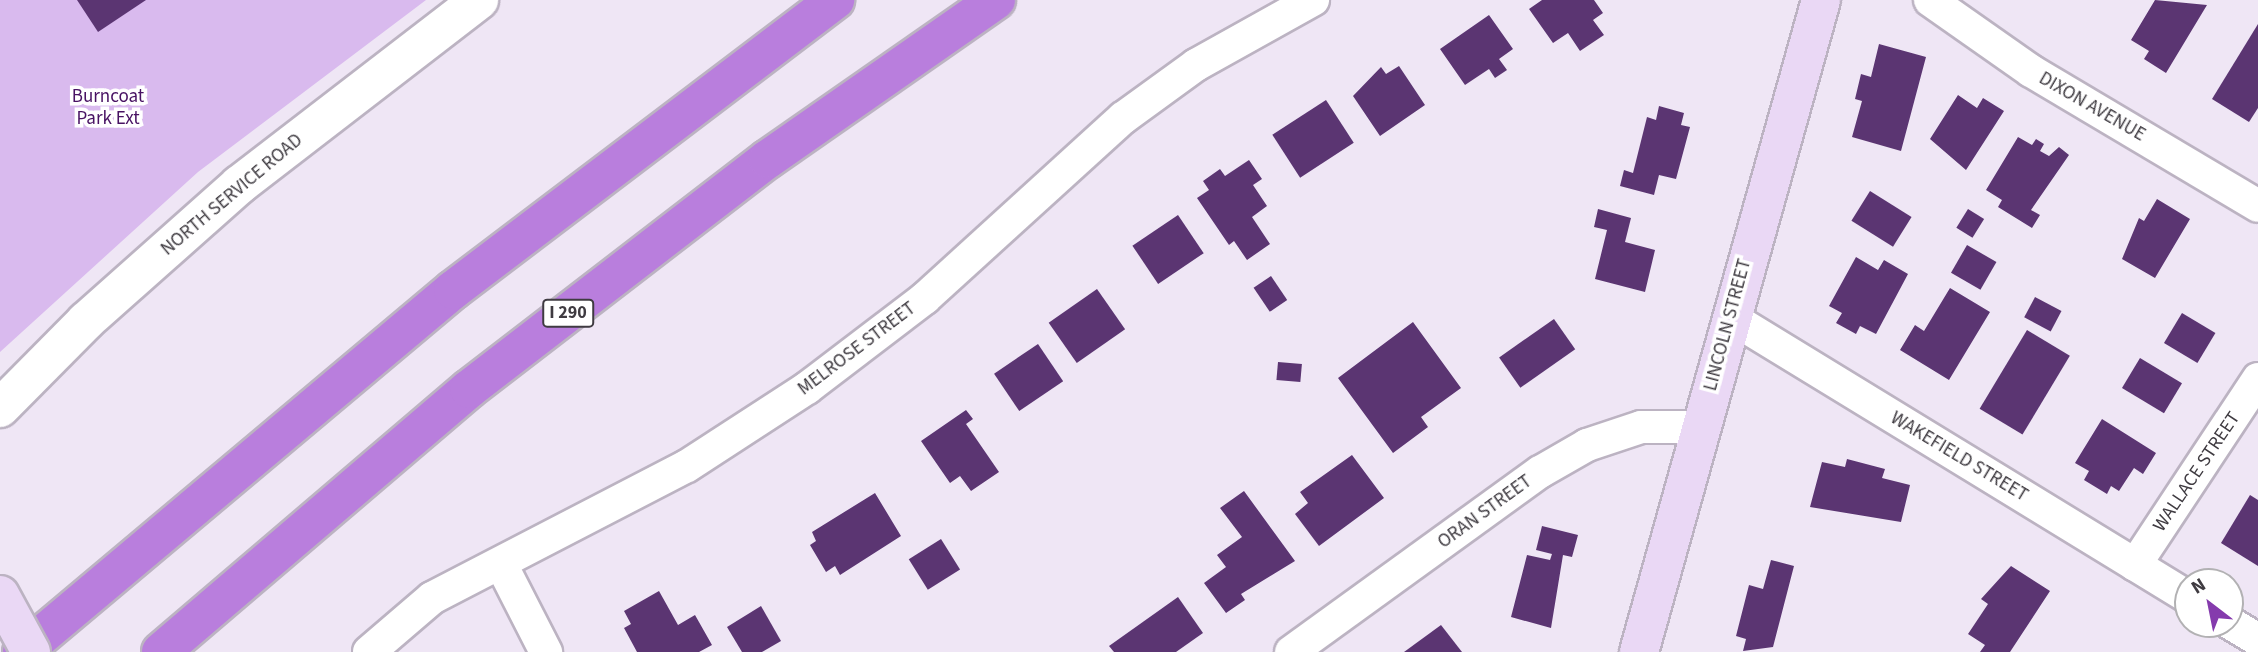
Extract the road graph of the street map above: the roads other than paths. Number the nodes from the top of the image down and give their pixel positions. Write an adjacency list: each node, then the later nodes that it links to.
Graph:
1 (479, 0): 10 (street, NORTH SERVICE ROAD)
2 (835, 0): 16 (highway)
3 (996, 0): 18 (highway, I 290)
4 (1313, 0): 13 (street, MELROSE STREET)
5 (1821, 0): 8 (main road, LINCOLN STREET)
6 (1930, 0): 7 (street, DIXON AVENUE)
7 (2258, 206)
8 (1730, 317): 11 (main road, LINCOLN STREET); 12 (street, WAKEFIELD STREET)
9 (2258, 379): 12 (street, WALLACE STREET)
10 (0, 408)
11 (1700, 426): 21 (street, ORAN STREET); 22 (main road, LINCOLN STREET)
12 (2135, 565): 14 (street, WAKEFIELD STREET)
13 (502, 566): 19 (street, MELROSE STREET); 20 (street)
14 (2174, 589)
15 (0, 595): 17 (main road, bridge)
16 (22, 652)
17 (31, 652)
18 (161, 652)
19 (369, 652)
20 (546, 652)
21 (1291, 652)
22 (1639, 652)

